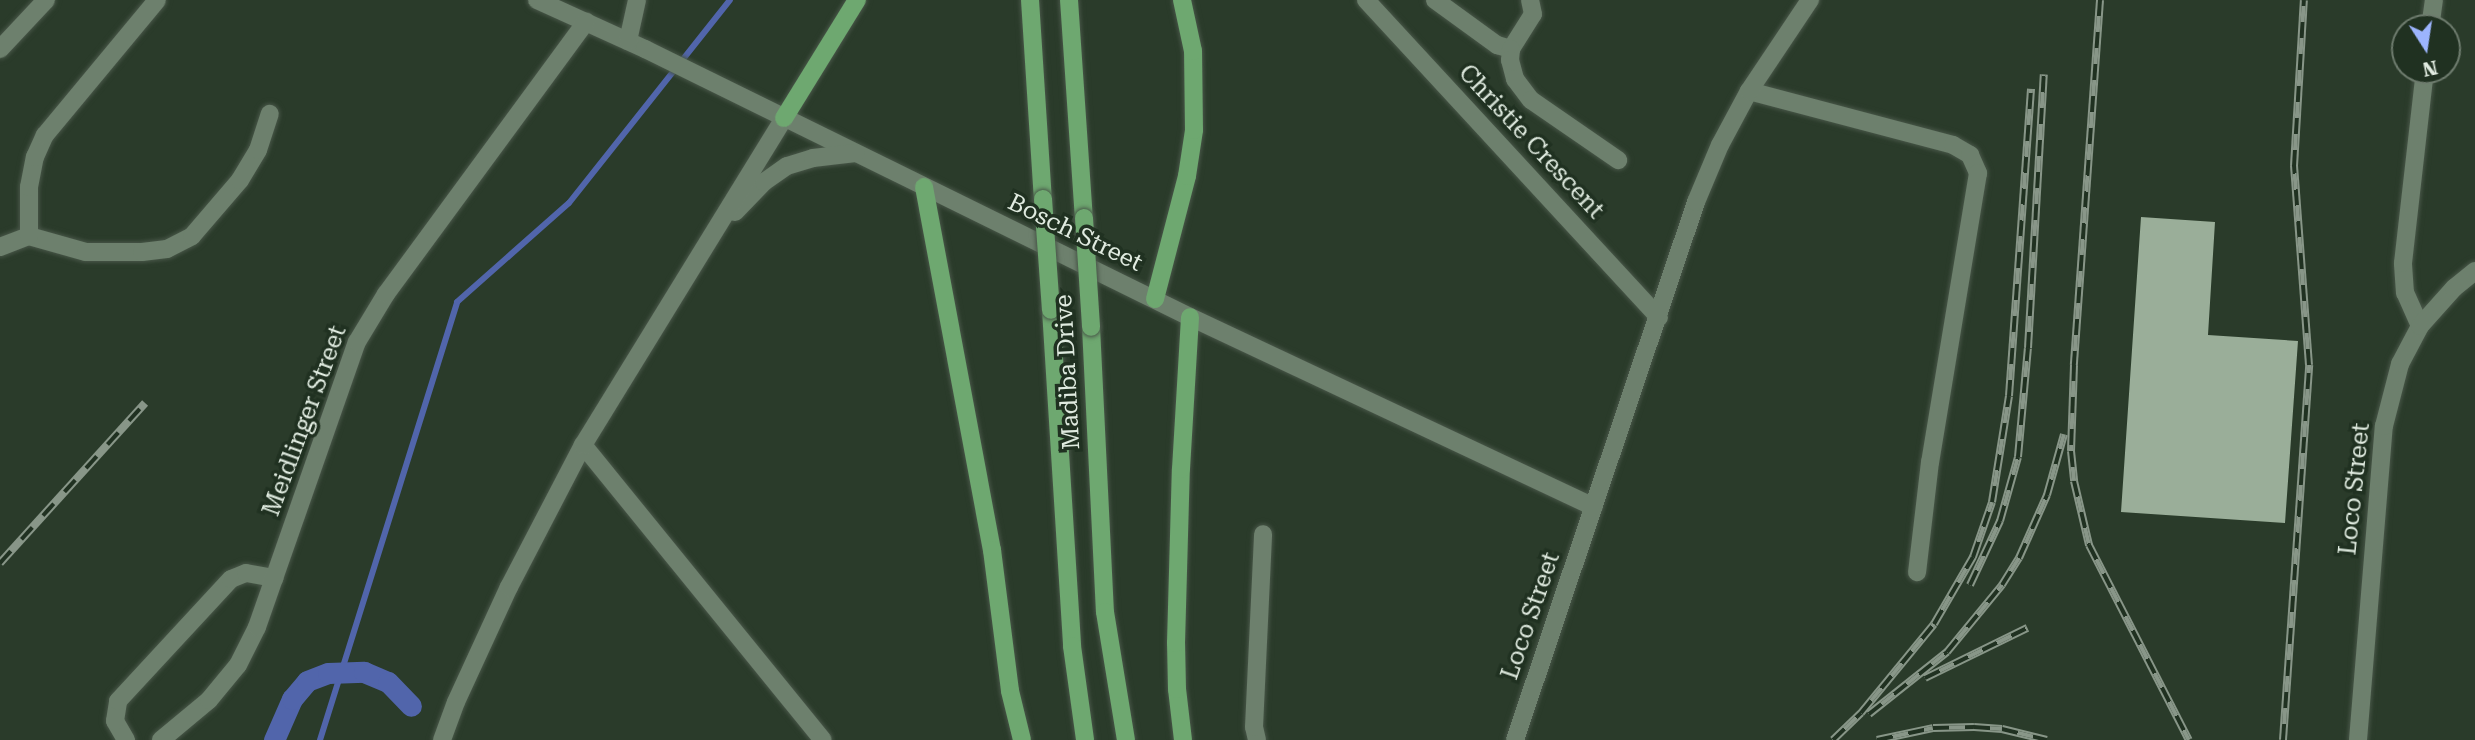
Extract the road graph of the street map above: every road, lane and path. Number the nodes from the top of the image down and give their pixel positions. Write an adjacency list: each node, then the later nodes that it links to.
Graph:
1 (46, 0): 15 (street)
2 (157, 0): 25 (street)
3 (537, 0): 13 (street, Bosch Street)
4 (637, 0): 14 (street)
5 (857, 0): 20 (main road)
6 (1030, 0): 42 (main road, Madiba Drive, bridge)
7 (1069, 0): 43 (main road, Madiba Drive, bridge)
8 (1182, 0): 28 (main road)
9 (1366, 0): 30 (street, Christie Crescent)
10 (1435, 0): 16 (street)
11 (1530, 0): 16 (street)
12 (1810, 0): 18 (street, Loco Street)
13 (586, 22): 14 (street, Bosch Street); 36 (street, Meidlinger Street)
14 (628, 41): 20 (street, Bosch Street)
15 (0, 49)
16 (1511, 49): 22 (street)
17 (2423, 84): 31 (street)
18 (1749, 92): 30 (street, Loco Street); 35 (street)
19 (270, 114): 25 (street)
20 (784, 118): 21 (street, Bosch Street); 24 (street)
21 (856, 153): 23 (street, Bosch Street); 24 (street)
22 (1618, 160)
23 (924, 187): 28 (street, Bosch Street); 41 (main road)
24 (713, 234): 32 (street)
25 (29, 236): 26 (street)
26 (0, 247)
27 (2475, 271): 31 (street, Loco Street)
28 (1156, 299): 29 (street, Bosch Street)
29 (1190, 317): 33 (street, Bosch Street); 44 (main road)
30 (1659, 318): 33 (street, Loco Street)
31 (2420, 326): 47 (street, Loco Street)
32 (583, 445): 39 (street); 40 (street)
33 (1593, 507): 46 (street, Loco Street)
34 (1263, 534): 45 (street)
35 (1917, 572)
36 (275, 578): 37 (street); 38 (street, Meidlinger Street)
37 (126, 740)
38 (161, 740)
39 (442, 740)
40 (823, 740)
41 (1022, 740)
42 (1085, 740)
43 (1126, 740)
44 (1183, 740)
45 (1257, 740)
46 (1515, 740)
47 (2358, 740)

